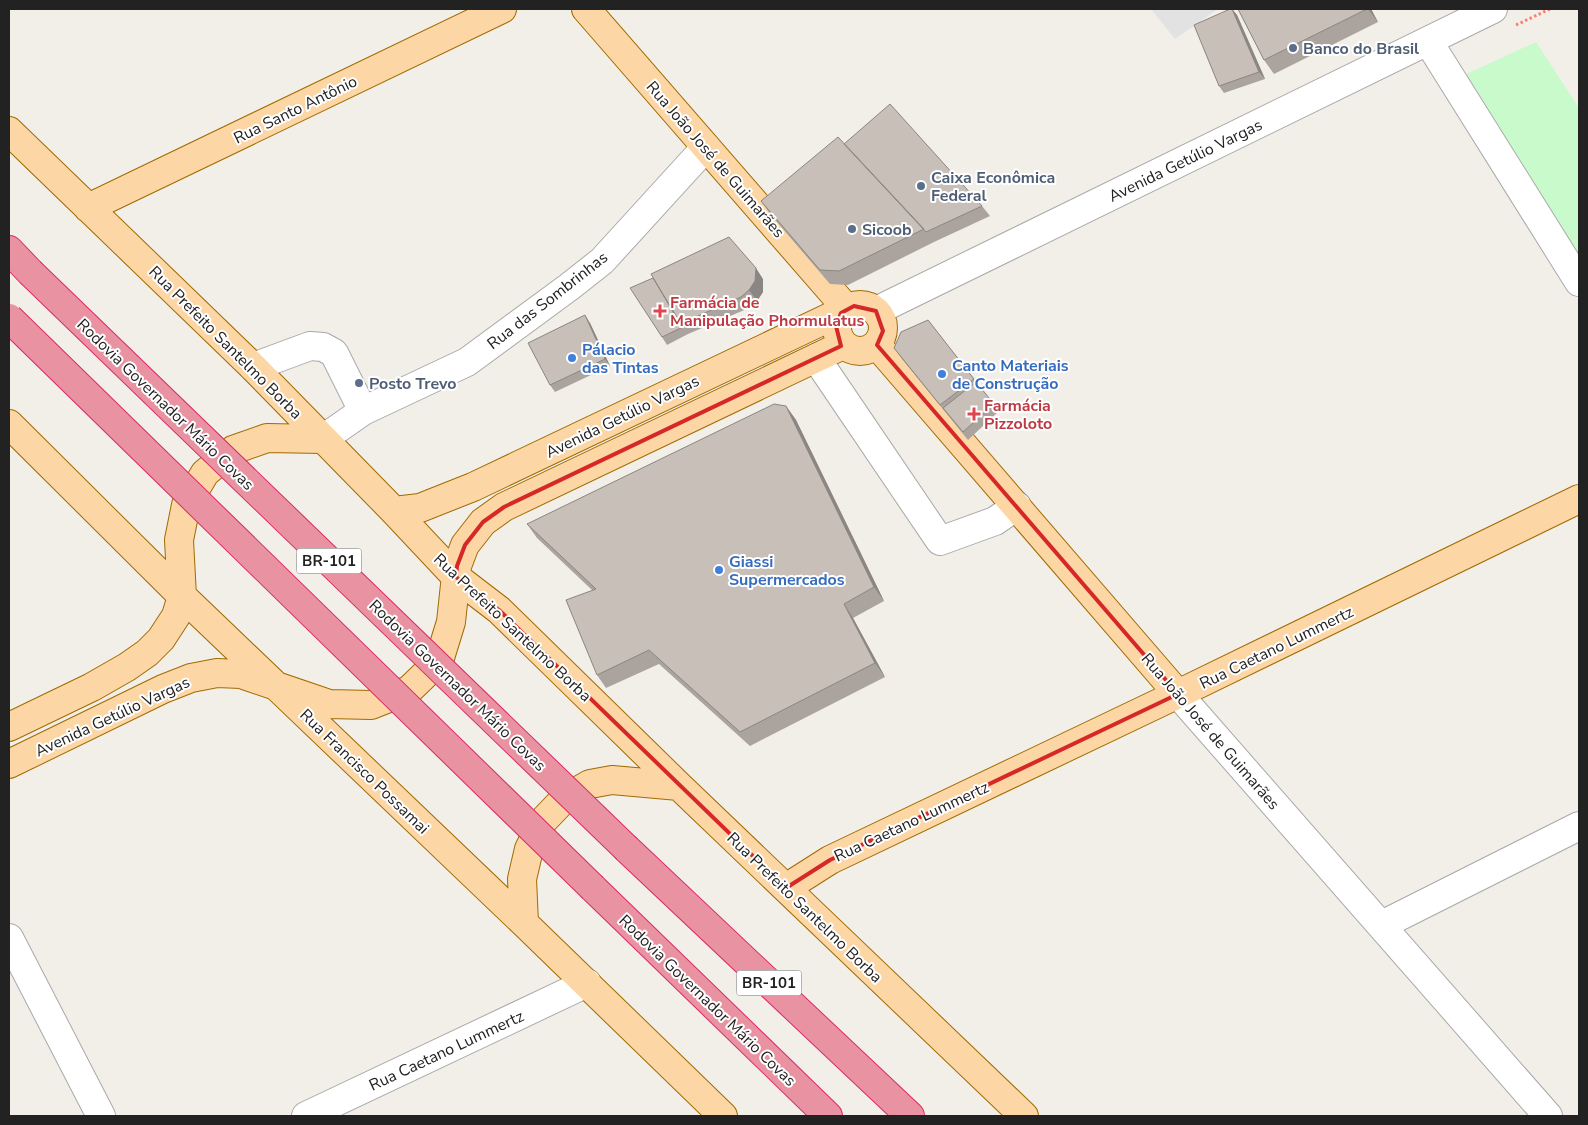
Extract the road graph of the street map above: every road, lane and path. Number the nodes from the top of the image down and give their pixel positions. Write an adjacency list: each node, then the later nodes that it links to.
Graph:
1 (502, 9): 8 (main road, Rua Santo Antônio)
2 (586, 9): 7 (main road, Rua João José de Guimarães)
3 (1494, 9): 4 (street, Avenida Getúlio Vargas)
4 (1453, 17): 5 (street, Avenida Getúlio Vargas)
5 (1428, 41): 10 (street); 12 (street, Avenida Getúlio Vargas)
6 (9, 131): 8 (main road, Rua Prefeito Santelmo Borba)
7 (706, 147): 11 (main road, Rua João José de Guimarães); 18 (street, Rua das Sombrinhas)
8 (88, 208): 17 (main road, Rua Prefeito Santelmo Borba)
9 (9, 250): 41 (highway, Rodovia Governador Mário Covas / BR-101, bridge)
10 (1579, 282)
11 (847, 309): 12 (main road); 14 (main road); 23 (main road, Avenida Getúlio Vargas)
12 (876, 311): 15 (main road)
13 (9, 318): 40 (highway, Rodovia Governador Mário Covas / BR-101, bridge)
14 (843, 345): 15 (main road); 16 (main road, Avenida Getúlio Vargas)
15 (877, 345): 22 (main road, Rua João José de Guimarães)
16 (816, 358): 22 (street); 24 (main road, Avenida Getúlio Vargas)
17 (254, 367): 18 (street); 20 (main road, Rua Prefeito Santelmo Borba)
18 (362, 411): 20 (street, Rua das Sombrinhas)
19 (9, 424): 25 (main road, Rua Francisco Possamai)
20 (324, 439): 23 (main road, Rua Prefeito Santelmo Borba); 25 (main road)
21 (1579, 499): 27 (main road, Rua Caetano Lummertz)
22 (1017, 506): 27 (main road, Rua João José de Guimarães)
23 (394, 511): 24 (main road, Rua Prefeito Santelmo Borba)
24 (456, 577): 26 (main road, Avenida Getúlio Vargas); 30 (main road, Rua Prefeito Santelmo Borba)
25 (182, 596): 26 (main road, Rua Francisco Possamai); 28 (main road, Avenida Getúlio Vargas)
26 (275, 685): 29 (main road, Avenida Getúlio Vargas); 33 (main road, Rua Francisco Possamai)
27 (1178, 694): 32 (main road, Rua Caetano Lummertz); 34 (street, Rua João José de Guimarães)
28 (9, 727)
29 (9, 764)
30 (679, 786): 32 (main road, Rua Prefeito Santelmo Borba); 33 (main road)
31 (1579, 826): 34 (street)
32 (786, 888): 42 (main road, Rua Prefeito Santelmo Borba)
33 (524, 923): 36 (main road, Rua Francisco Possamai)
34 (1382, 925): 43 (street, Rua João José de Guimarães)
35 (9, 938): 38 (street)
36 (587, 983): 37 (street, Rua Caetano Lummertz); 39 (main road, Rua Francisco Possamai)
37 (318, 1114)
38 (101, 1116)
39 (723, 1116)
40 (828, 1116)
41 (910, 1116)
42 (1024, 1116)
43 (1548, 1116)

